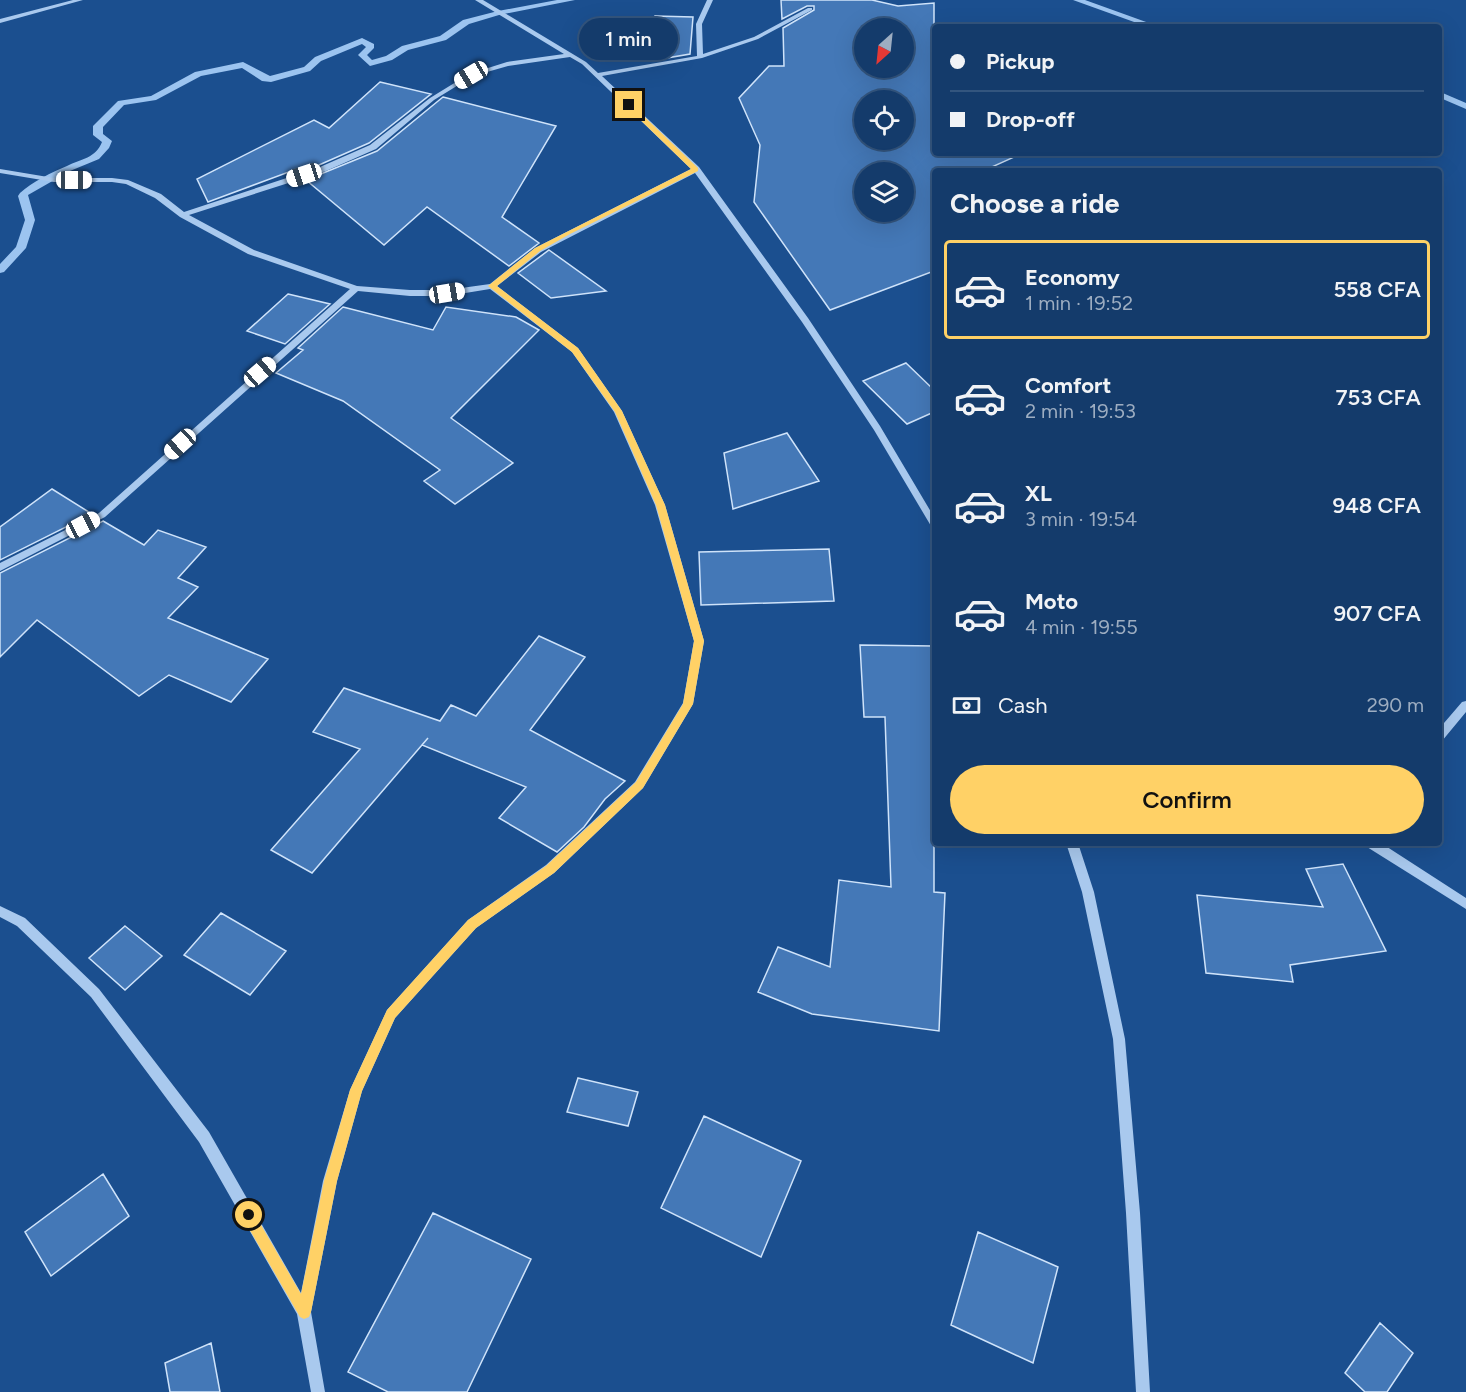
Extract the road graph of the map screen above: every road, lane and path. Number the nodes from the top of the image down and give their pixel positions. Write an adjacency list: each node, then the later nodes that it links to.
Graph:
1 (80, 0): 5 (street)
2 (478, 0): 6 (street)
3 (710, 0): 7 (street)
4 (810, 9): 7 (street)
5 (0, 21)
6 (571, 55): 8 (street); 11 (street)
7 (700, 57): 8 (street)
8 (597, 75): 9 (street)
9 (696, 169): 12 (street); 14 (street)
10 (0, 171): 11 (street)
11 (183, 214): 13 (street)
12 (492, 286): 13 (street); 22 (street)
13 (356, 288): 15 (street)
14 (932, 521)
15 (0, 567)
16 (1466, 705): 17 (street)
17 (1442, 733)
18 (1073, 846): 24 (street)
19 (1376, 846): 20 (street)
20 (1466, 904)
21 (0, 910): 22 (street)
22 (304, 1312): 23 (street)
23 (318, 1392)
24 (1143, 1392)

